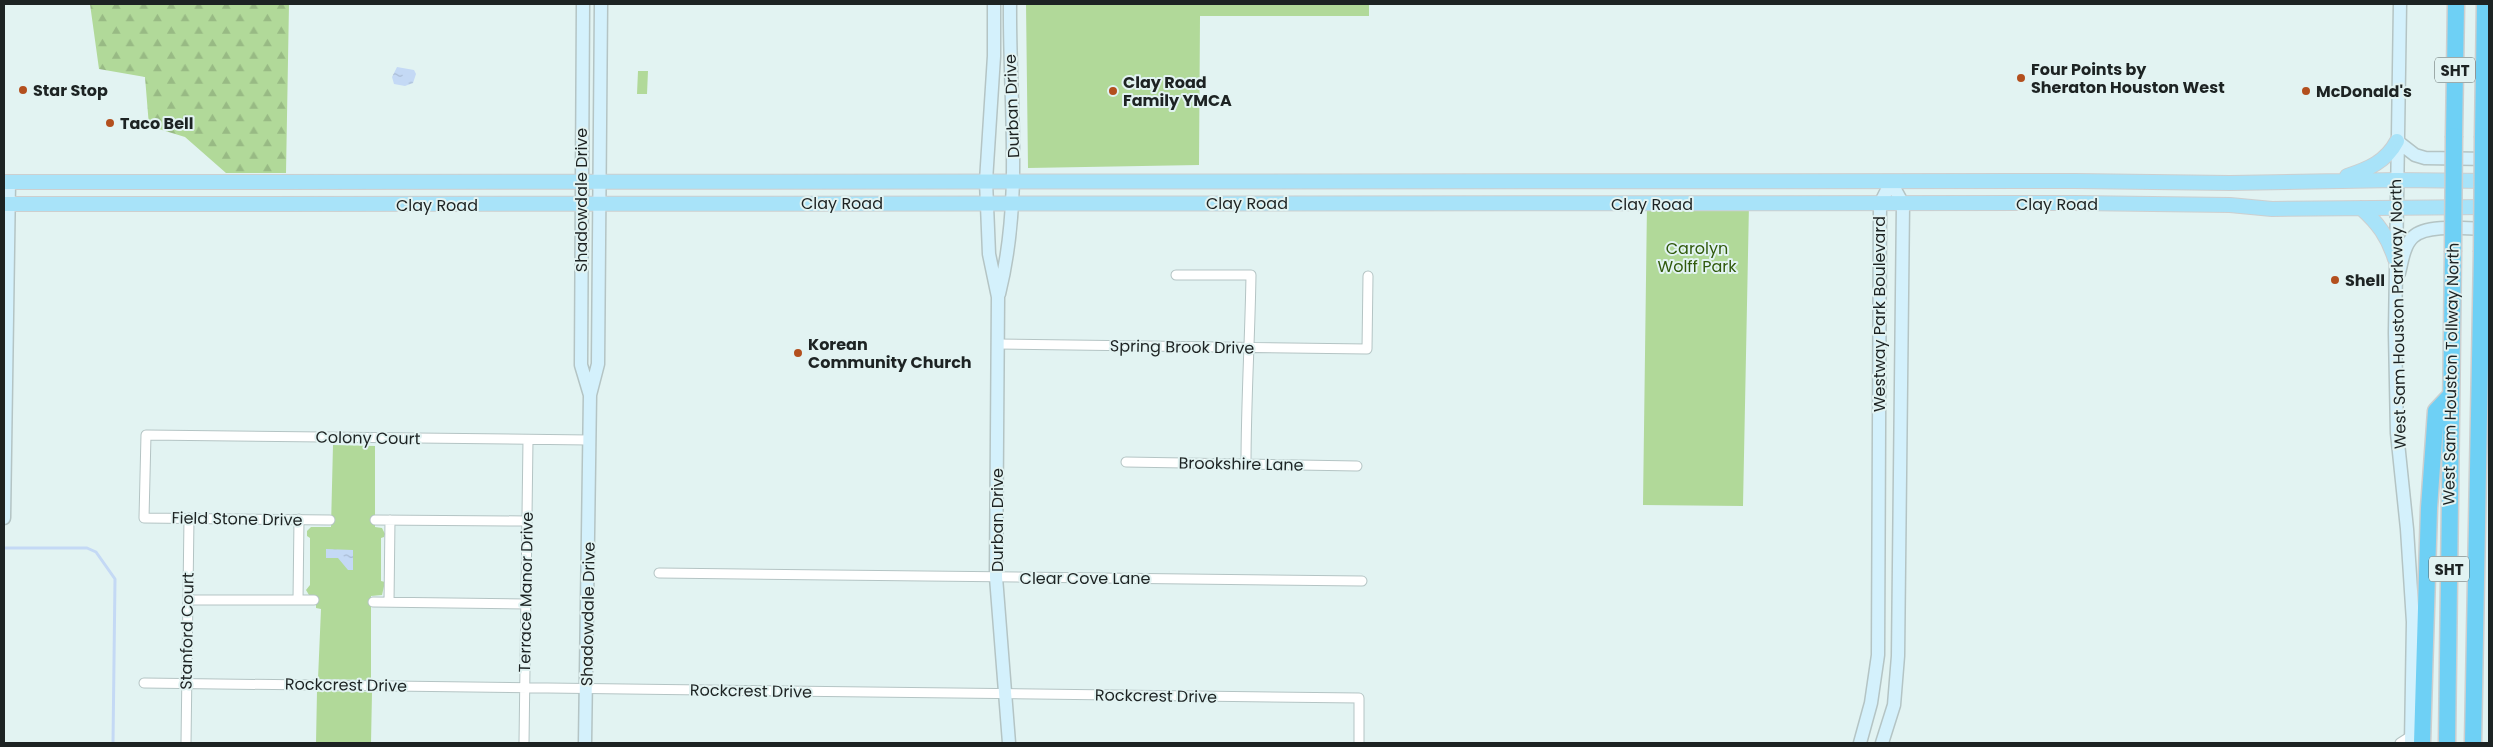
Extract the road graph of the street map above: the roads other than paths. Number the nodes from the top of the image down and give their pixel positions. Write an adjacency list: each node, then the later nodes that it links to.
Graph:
1 (994, 4): 13 (street, Durban Drive)
2 (1010, 4): 24 (street, Durban Drive)
3 (2400, 4): 8 (street, West Sam Houston Parkway North)
4 (2456, 4): 56 (highway, West Sam Houston Tollway North / SHT, bridge)
5 (2485, 4): 84 (highway, West Sam Houston Tollway North / SHT, bridge)
6 (583, 9): 7 (street); 11 (street, Shadowdale Drive)
7 (601, 9): 23 (street, Shadowdale Drive)
8 (2397, 141): 9 (street); 10 (street, West Sam Houston Parkway North); 18 (main road)
9 (2489, 159)
10 (2396, 180): 18 (main road, Clay Road); 19 (main road, Clay Road); 46 (street, West Sam Houston Parkway North)
11 (580, 181): 22 (main road, Clay Road); 23 (main road, Clay Road); 34 (street, Shadowdale Drive)
12 (847, 181): 13 (main road, Clay Road); 23 (main road, Clay Road); 29 (main road)
13 (986, 181): 24 (main road, Clay Road); 28 (street, Durban Drive)
14 (1340, 181): 15 (main road, Clay Road); 25 (main road, Clay Road); 36 (main road)
15 (1494, 181): 16 (main road, Clay Road); 37 (main road)
16 (1633, 181): 26 (main road, Clay Road); 38 (main road)
17 (2075, 181): 26 (main road, Clay Road); 27 (main road, Clay Road); 32 (main road)
18 (2335, 181): 27 (main road, Clay Road)
19 (2489, 181)
20 (6, 182): 21 (main road, Clay Road); 33 (street)
21 (183, 182): 22 (main road, Clay Road); 41 (main road)
22 (355, 182): 42 (main road)
23 (601, 182): 35 (street, Shadowdale Drive)
24 (1014, 182): 25 (main road, Clay Road); 30 (street, Durban Drive)
25 (1176, 182): 31 (main road)
26 (1891, 182): 39 (street, Westway Park Boulevard); 40 (street, Westway Park Boulevard)
27 (2230, 183): 43 (main road)
28 (987, 202): 29 (main road, Clay Road); 30 (main road, Clay Road); 52 (street, Durban Drive)
29 (846, 203): 35 (main road, Clay Road)
30 (1013, 203): 31 (main road, Clay Road); 52 (street, Durban Drive)
31 (1174, 203): 36 (main road, Clay Road)
32 (2075, 203): 40 (main road, Clay Road); 43 (main road, Clay Road)
33 (6, 204): 41 (main road, Clay Road); 62 (street)
34 (581, 204): 35 (main road, Clay Road); 42 (main road, Clay Road); 55 (street, Shadowdale Drive)
35 (601, 204): 55 (street, Shadowdale Drive)
36 (1341, 204): 37 (main road, Clay Road)
37 (1495, 204): 38 (main road, Clay Road)
38 (1634, 204): 39 (main road, Clay Road)
39 (1880, 204): 40 (main road, Clay Road); 91 (street, Westway Park Boulevard)
40 (1903, 204): 92 (street, Westway Park Boulevard)
41 (184, 205): 42 (main road, Clay Road)
42 (356, 205)
43 (2230, 205): 45 (main road, Clay Road)
44 (2489, 207): 46 (main road, Clay Road)
45 (2360, 208): 46 (main road, Clay Road); 48 (main road)
46 (2395, 209): 48 (street, West Sam Houston Parkway North)
47 (2489, 229): 51 (street)
48 (2395, 259): 51 (street, West Sam Houston Parkway North)
49 (1176, 275): 54 (street)
50 (1368, 276): 54 (street, Spring Brook Drive)
51 (2396, 280): 85 (street, West Sam Houston Parkway North)
52 (998, 297): 53 (street, Durban Drive)
53 (997, 344): 54 (street, Spring Brook Drive); 71 (street, Durban Drive)
54 (1250, 349): 60 (street)
55 (590, 395): 58 (street, Shadowdale Drive)
56 (2451, 395): 85 (highway); 93 (highway, West Sam Houston Tollway North / SHT)
57 (528, 440): 58 (street, Colony Court); 63 (street, Colony Court); 69 (street, Terrace Manor Drive)
58 (589, 440): 82 (street, Shadowdale Drive)
59 (1126, 462): 60 (street, Brookshire Lane)
60 (1246, 464): 61 (street, Brookshire Lane)
61 (1357, 466)
62 (4, 518)
63 (144, 518): 64 (street, Field Stone Drive)
64 (189, 518): 65 (street, Field Stone Drive); 73 (street, Stanford Court)
65 (299, 519): 66 (street, Field Stone Drive); 74 (street)
66 (330, 520)
67 (375, 520): 68 (street)
68 (390, 520): 69 (street); 77 (street)
69 (527, 522): 78 (street, Terrace Manor Drive)
70 (659, 573): 71 (street, Clear Cove Lane)
71 (996, 577): 72 (street, Clear Cove Lane); 83 (street, Durban Drive)
72 (1362, 581)
73 (188, 600): 74 (street); 80 (street, Stanford Court)
74 (298, 600): 75 (street)
75 (314, 600)
76 (374, 602): 77 (street)
77 (389, 602): 78 (street)
78 (526, 604): 81 (street, Terrace Manor Drive)
79 (144, 683): 80 (street, Rockcrest Drive)
80 (187, 683): 81 (street, Rockcrest Drive); 86 (street, Stanford Court)
81 (525, 687): 82 (street, Rockcrest Drive); 87 (street, Terrace Manor Drive)
82 (587, 688): 83 (street, Rockcrest Drive); 88 (street, Shadowdale Drive)
83 (1007, 694): 89 (street, Durban Drive); 90 (street, Rockcrest Drive)
84 (2474, 720): 94 (highway, West Sam Houston Tollway North / SHT); 95 (highway)
85 (2411, 741)
86 (186, 743)
87 (524, 743)
88 (585, 743)
89 (1009, 743)
90 (1359, 743)
91 (1860, 743)
92 (1882, 743)
93 (2446, 743)
94 (2473, 743)
95 (2484, 743)

